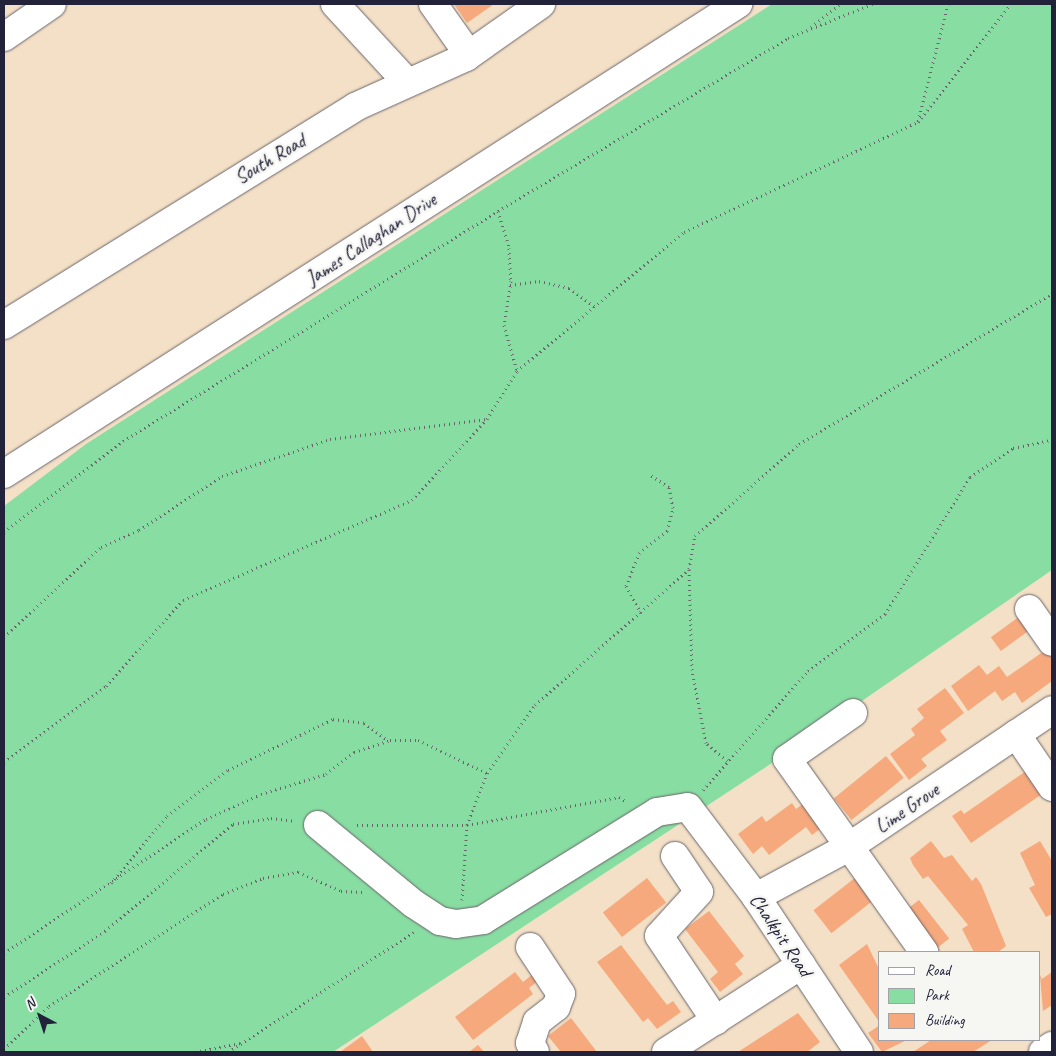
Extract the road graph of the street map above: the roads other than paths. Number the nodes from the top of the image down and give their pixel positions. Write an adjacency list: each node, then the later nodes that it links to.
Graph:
1 (52, 4): 6 (street)
2 (335, 4): 8 (street)
3 (433, 4): 7 (street)
4 (541, 4): 7 (street, South Road)
5 (738, 4): 10 (street, James Callaghan Drive)
6 (4, 37)
7 (469, 55): 8 (street, South Road)
8 (406, 81): 9 (street, South Road)
9 (4, 325)
10 (4, 474)
11 (1029, 609): 12 (street)
12 (1052, 642)
13 (1052, 710): 15 (street, Lime Grove)
14 (853, 713): 18 (street)
15 (1016, 734): 16 (street); 18 (street, Lime Grove)
16 (1052, 787)
17 (318, 825): 20 (street, Chalkpit Road)
18 (847, 848): 20 (street, Lime Grove); 22 (street)
19 (675, 856): 24 (street)
20 (756, 897): 23 (street, Chalkpit Road)
21 (530, 948): 26 (street)
22 (923, 951)
23 (801, 965): 24 (street); 28 (street, Chalkpit Road)
24 (716, 1021): 27 (street)
25 (1052, 1046): 29 (street)
26 (535, 1052)
27 (666, 1052)
28 (859, 1052)
29 (1043, 1052)

